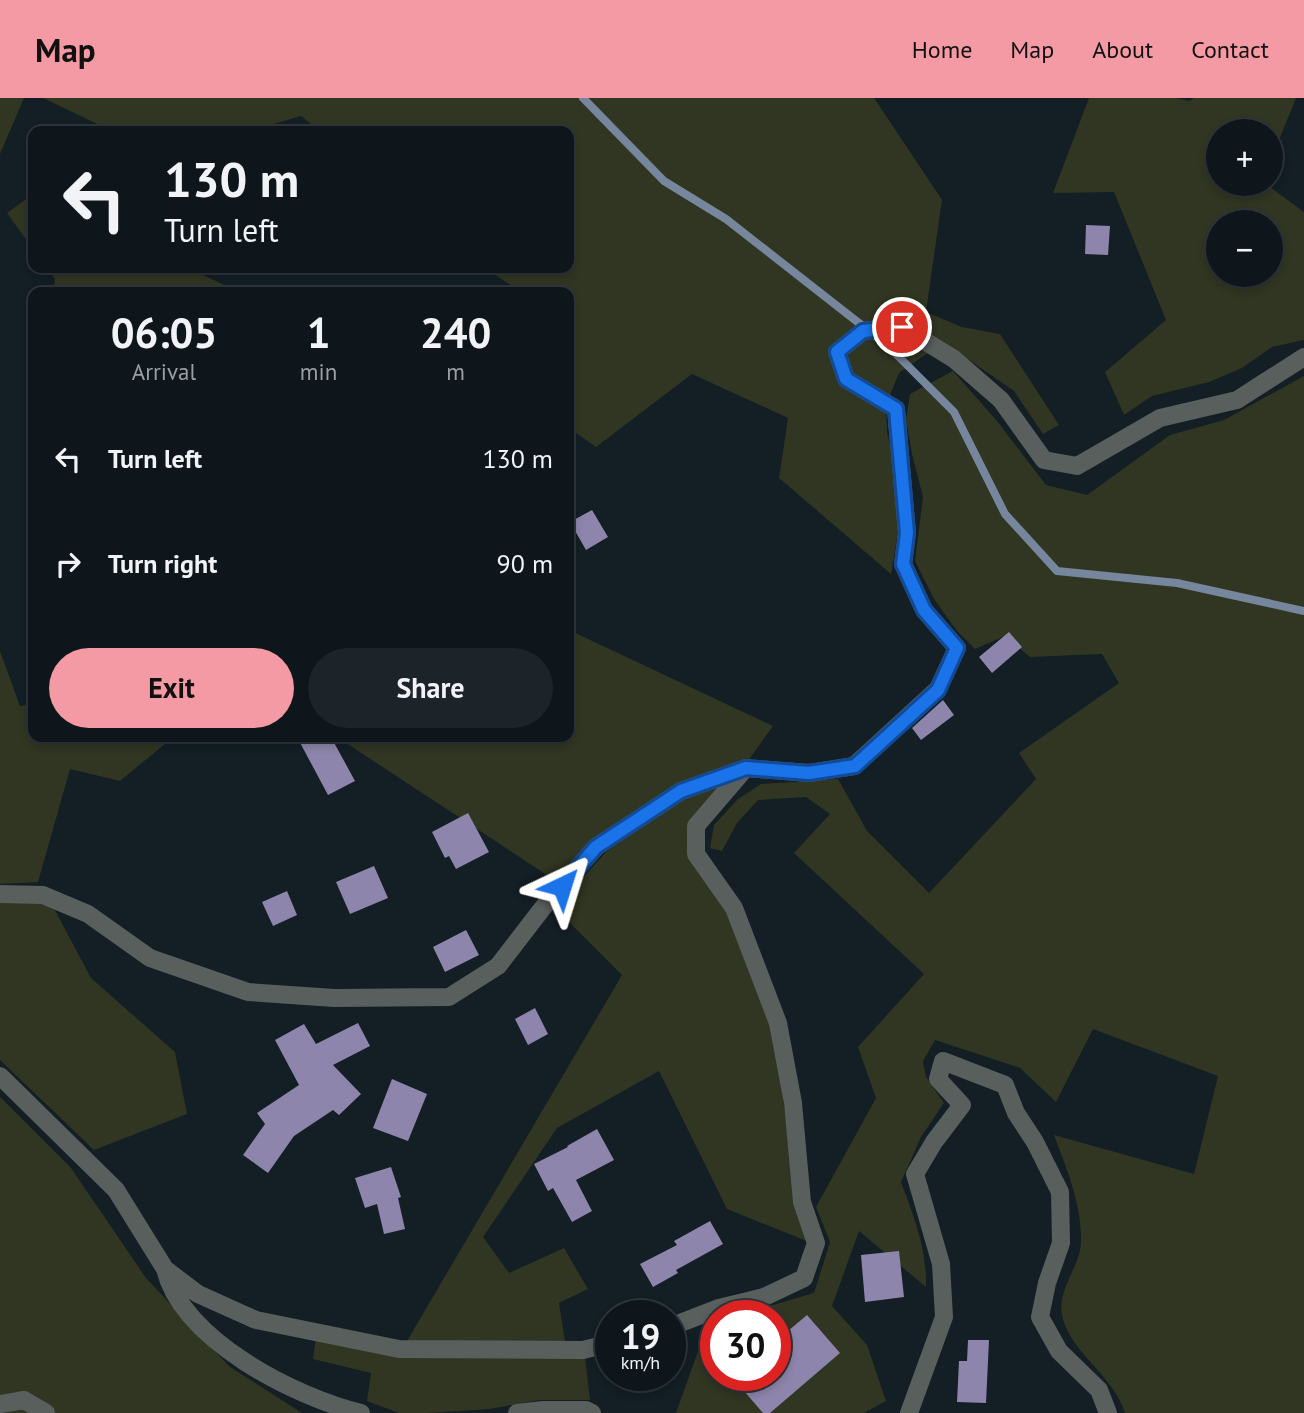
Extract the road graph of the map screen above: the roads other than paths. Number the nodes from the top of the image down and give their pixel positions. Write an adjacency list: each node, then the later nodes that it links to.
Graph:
1 (1304, 357): 2 (street)
2 (746, 768): 3 (street); 6 (street)
3 (0, 894)
4 (0, 1076): 5 (street)
5 (165, 1269): 7 (street); 10 (street)
6 (686, 1321)
7 (595, 1347)
8 (0, 1404): 9 (street)
9 (46, 1413)
10 (361, 1413)
11 (517, 1413): 12 (street)
12 (592, 1413)
13 (909, 1413): 14 (street)
14 (1108, 1413)

